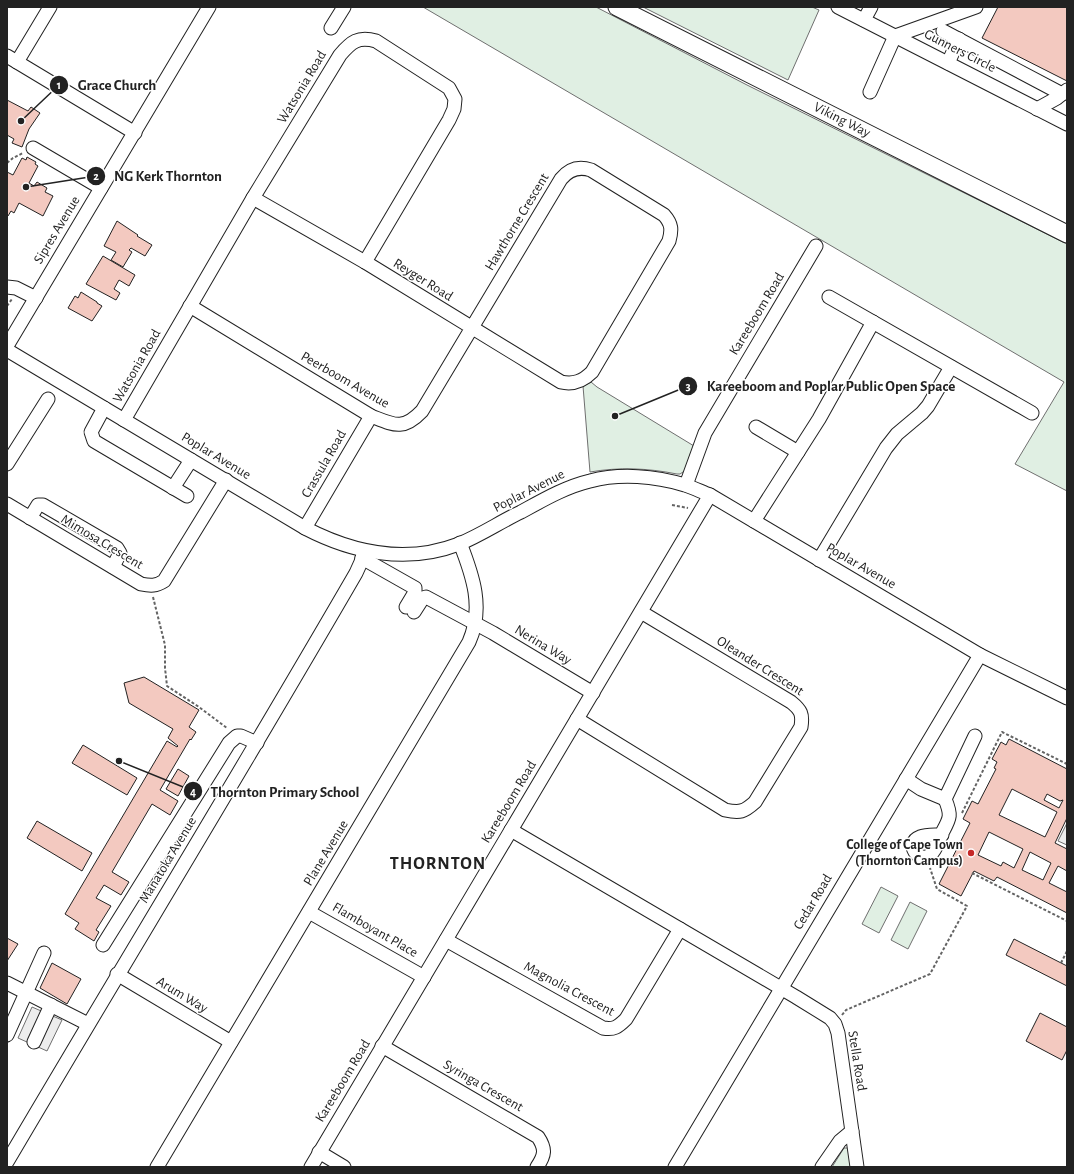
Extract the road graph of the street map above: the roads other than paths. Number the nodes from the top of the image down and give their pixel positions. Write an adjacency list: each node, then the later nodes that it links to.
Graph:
1 (50, 7): 13 (street)
2 (209, 7): 19 (street, Sipres Avenue)
3 (344, 7): 9 (street)
4 (617, 7): 23 (main road, Viking Way)
5 (838, 7): 8 (street, Gunners Circle)
6 (871, 7): 8 (street)
7 (976, 7): 11 (street)
8 (864, 20): 11 (street, Gunners Circle)
9 (331, 28)
10 (943, 31): 12 (street)
11 (895, 36): 14 (street, Gunners Circle); 15 (street)
12 (959, 39): 14 (street); 16 (street)
13 (12, 59): 19 (street)
14 (948, 63): 17 (street, Gunners Circle)
15 (870, 92)
16 (1065, 92): 17 (street)
17 (1037, 109): 18 (street, Gunners Circle)
18 (1067, 124)
19 (135, 133): 21 (street, Sipres Avenue)
20 (33, 148): 21 (street)
21 (101, 188): 28 (street, Sipres Avenue)
22 (253, 198): 25 (street, Reyger Road); 25 (street, Watsonia Road); 29 (street, Watsonia Road)
23 (1067, 234)
24 (816, 246): 46 (street, Kareeboom Road)
25 (365, 262): 31 (street, Reyger Road)
26 (7, 287): 28 (street)
27 (829, 297): 30 (street)
28 (36, 298): 32 (street, Sipres Avenue)
29 (190, 306): 39 (street, Peerboom Avenue); 40 (street, Watsonia Road)
30 (873, 322): 34 (street); 42 (street)
31 (472, 328): 35 (street, Reyger Road); 35 (street, Hawthorne Crescent); 39 (street, Peerboom Avenue)
32 (7, 346)
33 (7, 350): 37 (street, Poplar Avenue)
34 (951, 367): 38 (street); 56 (street)
35 (578, 382)
36 (48, 399): 44 (street)
37 (104, 408): 40 (street, Poplar Avenue); 47 (street)
38 (1032, 413)
39 (371, 416): 53 (street, Crassula Road)
40 (124, 420): 43 (street, Poplar Avenue)
41 (756, 427): 42 (street)
42 (798, 452): 52 (street)
43 (191, 460): 45 (street, Poplar Avenue); 47 (street)
44 (7, 464)
45 (226, 480): 53 (street, Poplar Avenue); 57 (street, Mimosa Crescent)
46 (686, 485): 49 (street, Poplar Avenue); 54 (street, Poplar Avenue)
47 (174, 488): 48 (street)
48 (187, 496)
49 (710, 496): 52 (street, Poplar Avenue); 58 (street, Kareeboom Road)
50 (7, 504): 51 (street, Mimosa Crescent)
51 (30, 518): 57 (street, Mimosa Crescent); 57 (street)
52 (754, 522): 56 (street, Poplar Avenue)
53 (305, 528): 55 (street, Poplar Avenue)
54 (460, 543): 55 (street, Poplar Avenue); 59 (street, Plane Avenue)
55 (363, 555): 59 (street, Nerina Way); 65 (street, Manatoka Avenue)
56 (819, 560): 60 (street, Poplar Avenue)
57 (113, 567)
58 (641, 612): 61 (street, Kareeboom Road); 63 (street, Oleander Crescent)
59 (475, 624): 61 (street, Nerina Way); 70 (street, Plane Avenue)
60 (980, 654): 62 (street, Poplar Avenue); 66 (street, Cedar Road)
61 (593, 693): 63 (street, Kareeboom Road)
62 (1067, 698)
63 (577, 719): 68 (street, Kareeboom Road)
64 (975, 736): 67 (street)
65 (256, 743): 73 (street); 75 (street, Manatoka Avenue)
66 (906, 779): 67 (street); 78 (street, Cedar Road)
67 (945, 799): 69 (street)
68 (511, 830): 71 (street); 72 (street, Kareeboom Road)
69 (942, 835): 69 (street)
70 (309, 912): 76 (street, Flamboyant Place); 84 (street, Plane Avenue)
71 (680, 929): 72 (street, Magnolia Crescent); 78 (street)
72 (446, 940): 76 (street, Kareeboom Road)
73 (103, 945)
74 (44, 953): 79 (street)
75 (118, 974): 81 (street, Manatoka Avenue); 84 (street, Arum Way)
76 (424, 977): 85 (street, Kareeboom Road)
77 (7, 983): 79 (street)
78 (780, 988): 86 (street, Stella Road); 93 (street, Cedar Road)
79 (27, 993): 80 (street); 82 (street)
80 (51, 1005): 81 (street); 83 (street)
81 (88, 1024): 88 (street, Manatoka Avenue)
82 (7, 1035)
83 (34, 1042)
84 (231, 1042): 89 (street, Plane Avenue)
85 (382, 1046): 87 (street, Kareeboom Road); 92 (street, Syringa Crescent)
86 (852, 1131): 94 (street); 95 (street, Stella Road)
87 (320, 1152): 90 (street, Kareeboom Road); 91 (street)
88 (7, 1162)
89 (157, 1167)
90 (310, 1167)
91 (344, 1167)
92 (537, 1167)
93 (675, 1167)
94 (822, 1167)
95 (858, 1167)

